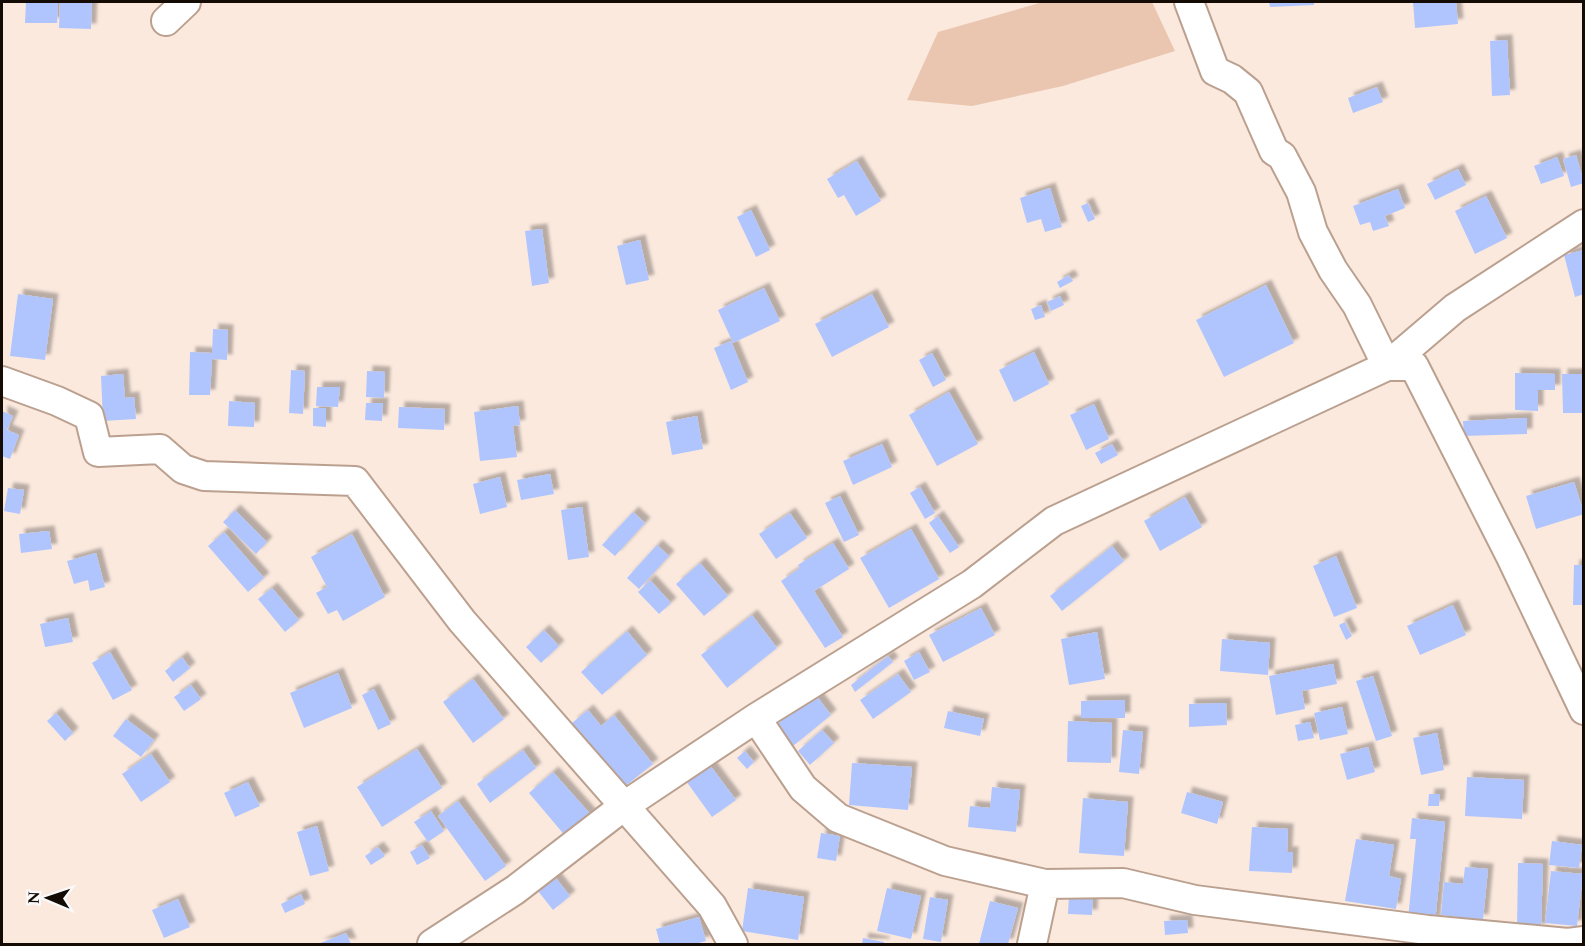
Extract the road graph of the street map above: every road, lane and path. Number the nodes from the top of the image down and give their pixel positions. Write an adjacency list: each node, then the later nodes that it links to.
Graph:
1 (186, 2): 3 (street)
2 (1189, 2): 5 (street)
3 (166, 21)
4 (1584, 224): 5 (street)
5 (1387, 366): 7 (street); 8 (street)
6 (2, 381): 9 (street)
7 (1584, 710)
8 (756, 718): 9 (street); 10 (street)
9 (624, 806): 13 (street); 14 (street)
10 (1045, 884): 11 (street); 15 (street)
11 (1427, 937): 12 (street)
12 (1584, 941)
13 (432, 945)
14 (733, 945)
15 (1032, 945)

